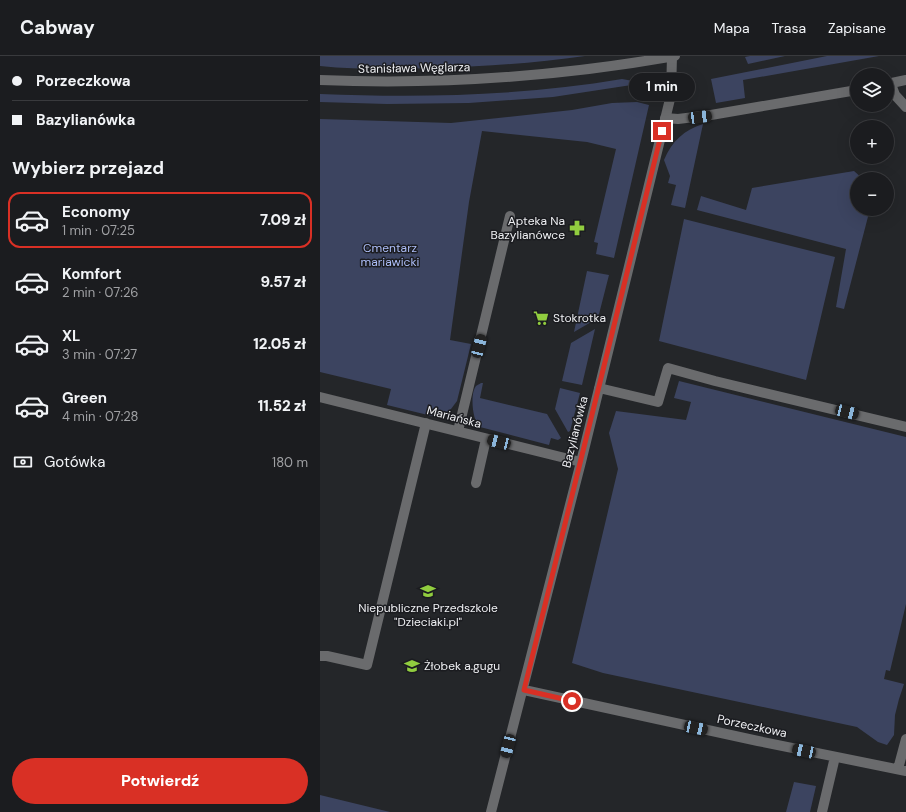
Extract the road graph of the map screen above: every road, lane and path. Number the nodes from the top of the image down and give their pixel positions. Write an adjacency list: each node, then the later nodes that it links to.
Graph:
1 (673, 56): 2 (street, Stanisława Węglarza); 8 (street, Bazylianówka)
2 (320, 80)
3 (906, 80): 4 (street)
4 (894, 83)
5 (850, 91): 8 (street)
6 (894, 93): 7 (street)
7 (906, 107)
8 (665, 118): 10 (street, Bazylianówka)
9 (510, 216): 14 (street)
10 (599, 388): 13 (street); 16 (street, Bazylianówka)
11 (320, 396): 12 (street, Mariańska)
12 (426, 423): 14 (street, Mariańska); 18 (street)
13 (906, 427)
14 (458, 432): 15 (street, Mariańska)
15 (486, 439): 16 (street, Mariańska); 17 (street)
16 (581, 462): 19 (street, Bazylianówka)
17 (476, 483)
18 (320, 656)
19 (524, 690): 21 (street, Porzeczkowa); 23 (street, Bazylianówka)
20 (906, 739): 22 (street)
21 (835, 757): 22 (street, Porzeczkowa); 24 (street)
22 (902, 770)
23 (492, 812)
24 (822, 812)

